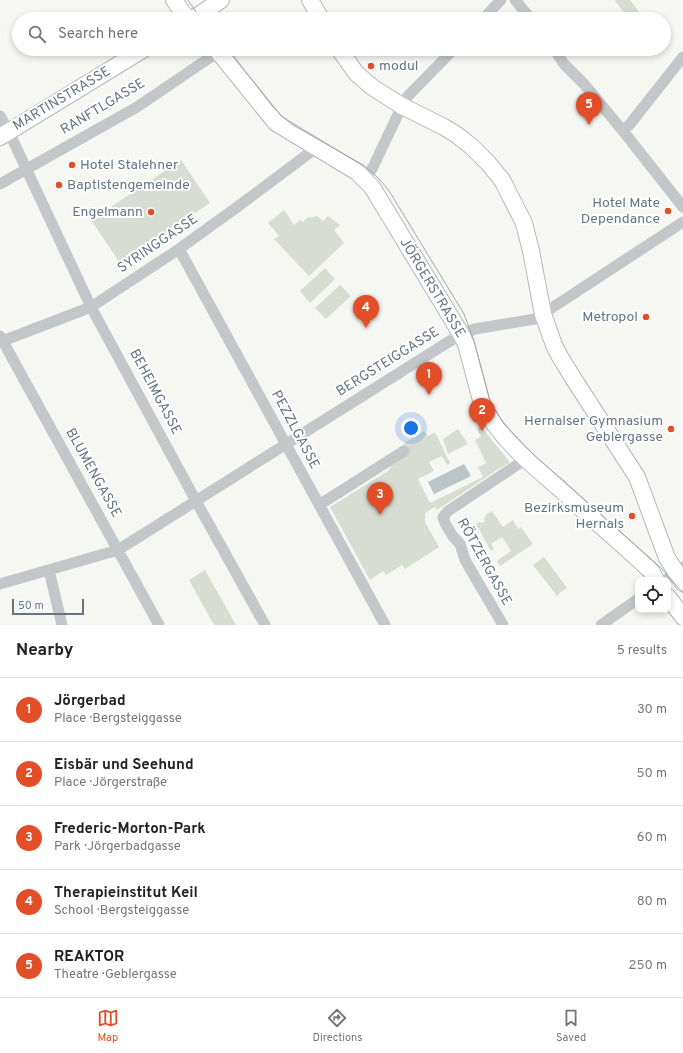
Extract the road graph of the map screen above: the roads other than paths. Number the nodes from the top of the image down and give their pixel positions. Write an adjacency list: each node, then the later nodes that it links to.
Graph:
1 (174, 0): 6 (main road)
2 (221, 0): 7 (main road)
3 (310, 0): 8 (main road)
4 (501, 0): 9 (street)
5 (515, 0): 10 (street)
6 (182, 12)
7 (203, 12)
8 (317, 12)
9 (490, 12)
10 (525, 12)
11 (132, 56): 21 (main road, MARTINSTRASSE)
12 (209, 56): 23 (street, RANFTLGASSE)
13 (222, 56): 22 (main road, JÖRGERSTRASSE)
14 (344, 56): 18 (main road)
15 (447, 56): 18 (street)
16 (559, 56): 20 (street)
17 (683, 57): 20 (street)
18 (402, 106): 24 (street); 30 (main road)
19 (0, 116): 21 (street, BEHEIMGASSE)
20 (623, 131): 26 (street)
21 (4, 134): 23 (street, BEHEIMGASSE)
22 (316, 148): 24 (main road, JÖRGERSTRASSE); 28 (street, SYRINGGASSE)
23 (26, 169): 25 (street, RANFTLGASSE); 29 (street, BEHEIMGASSE)
24 (365, 180): 31 (main road, JÖRGERSTRASSE)
25 (0, 184)
26 (683, 207)
27 (683, 222): 30 (street, BERGSTEIGGASSE)
28 (179, 249): 29 (street, SYRINGGASSE); 33 (street, PEZZLGASSE)
29 (91, 307): 32 (street, SYRINGGASSE); 36 (street, BEHEIMGASSE)
30 (543, 314): 31 (street, BERGSTEIGGASSE); 40 (main road)
31 (461, 334): 33 (street, BERGSTEIGGASSE); 35 (main road, JÖRGERSTRASSE)
32 (1, 339): 38 (street, BLUMENGASSE)
33 (286, 444): 36 (street, BERGSTEIGGASSE); 37 (street, PEZZLGASSE)
34 (404, 451): 37 (street)
35 (526, 460): 41 (main road, JÖRGERSTRASSE); 50 (street, RÖTZERGASSE)
36 (196, 501): 38 (street, BERGSTEIGGASSE); 48 (street, BEHEIMGASSE)
37 (319, 506): 49 (street, PEZZLGASSE)
38 (118, 550): 39 (street, BERGSTEIGGASSE); 47 (street, BLUMENGASSE)
39 (49, 570): 42 (street, BERGSTEIGGASSE); 46 (street)
40 (677, 576)
41 (654, 577)
42 (0, 584)
43 (671, 601): 45 (main road)
44 (635, 602): 51 (street)
45 (683, 617)
46 (62, 625)
47 (159, 625)
48 (265, 625)
49 (385, 625)
50 (503, 625)
51 (601, 625)

